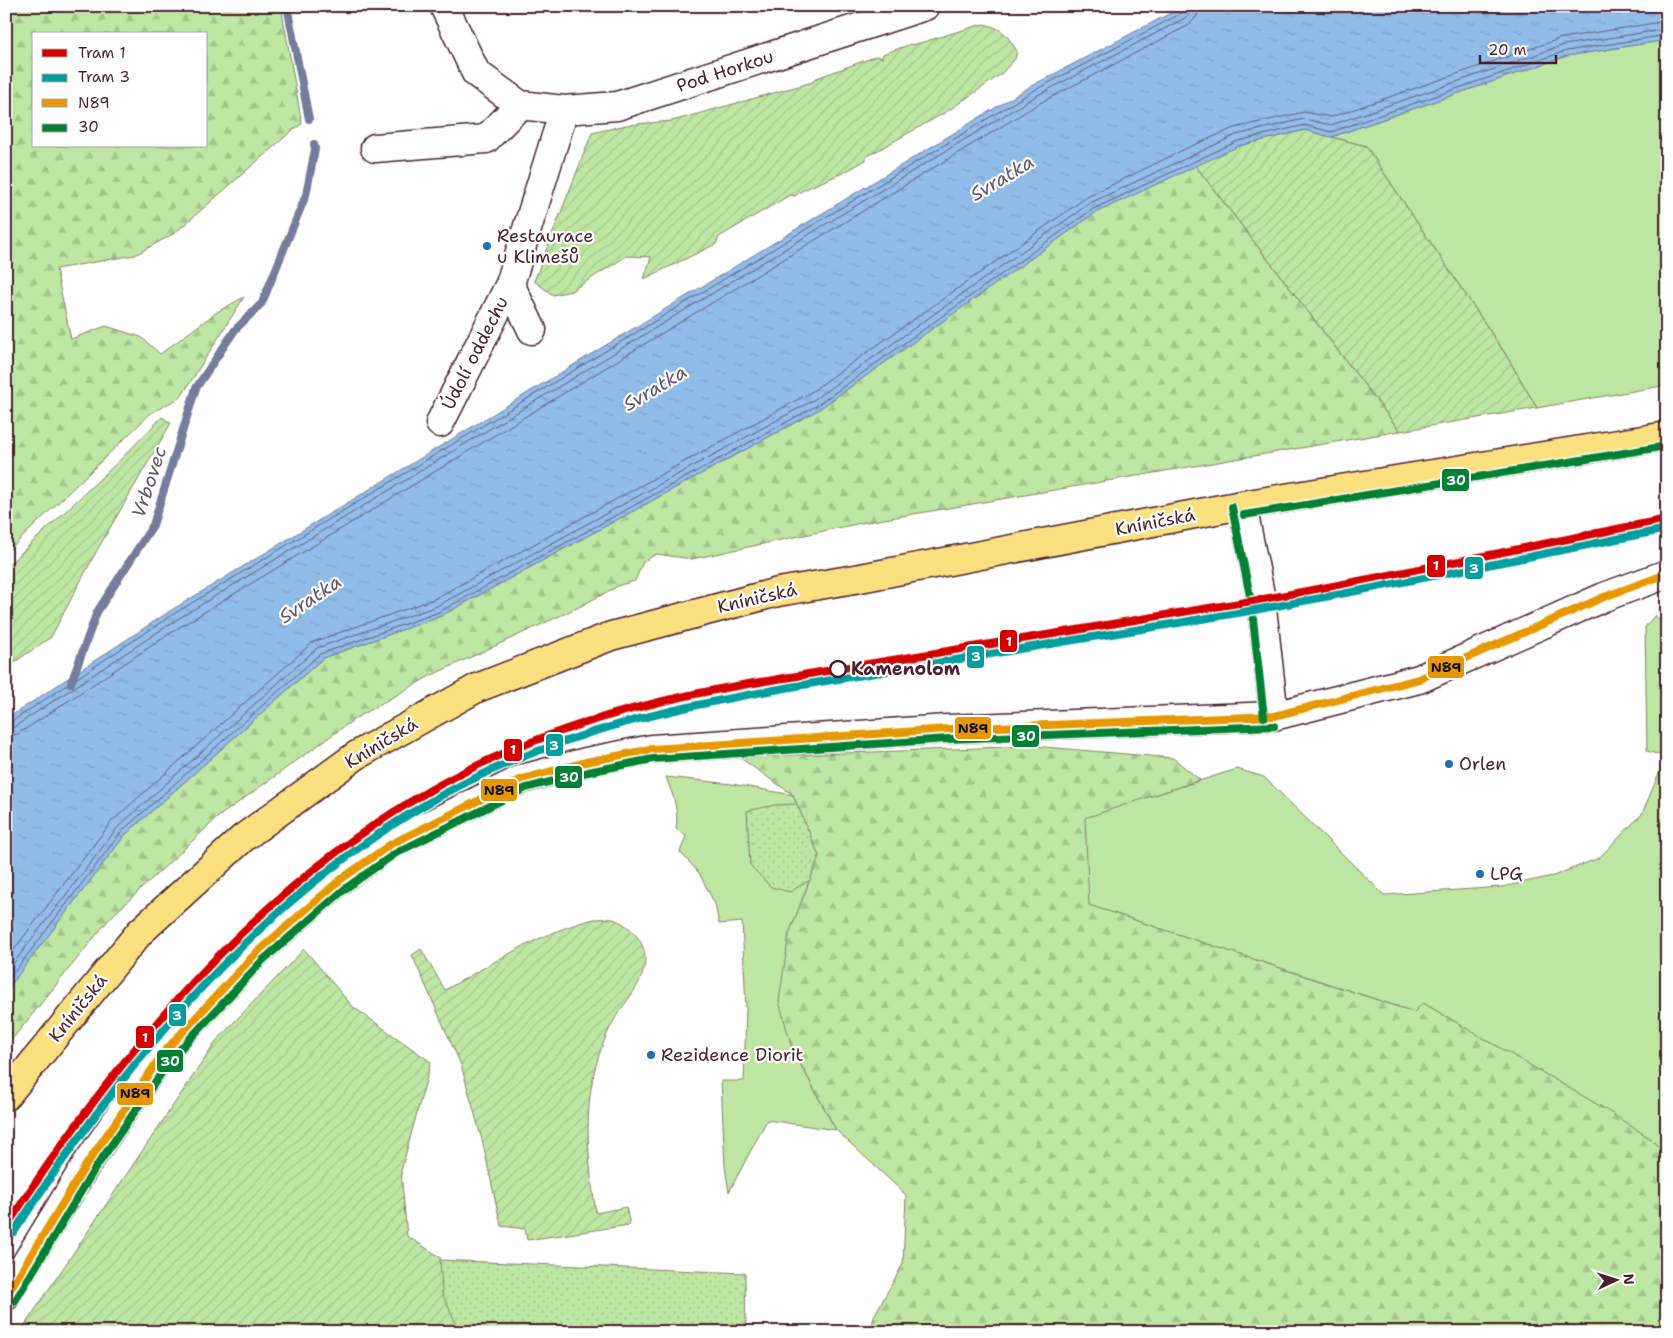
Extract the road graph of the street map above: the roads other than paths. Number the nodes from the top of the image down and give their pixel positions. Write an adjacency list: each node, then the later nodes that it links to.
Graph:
1 (444, 6): 3 (street, Pod Horkou)
2 (925, 6): 4 (street, Pod Horkou)
3 (520, 105): 4 (street, Pod Horkou); 5 (street)
4 (564, 110): 6 (street, Údolí oddechu)
5 (375, 148)
6 (510, 284): 7 (street, Údolí oddechu); 8 (street, Údolí oddechu)
7 (532, 330)
8 (440, 423)
9 (1667, 436): 10 (main road, Kníničská)
10 (1242, 505): 12 (street); 13 (main road, Kníničská)
11 (1667, 574): 12 (street)
12 (1274, 716): 14 (street)
13 (6, 1096)
14 (6, 1296)

